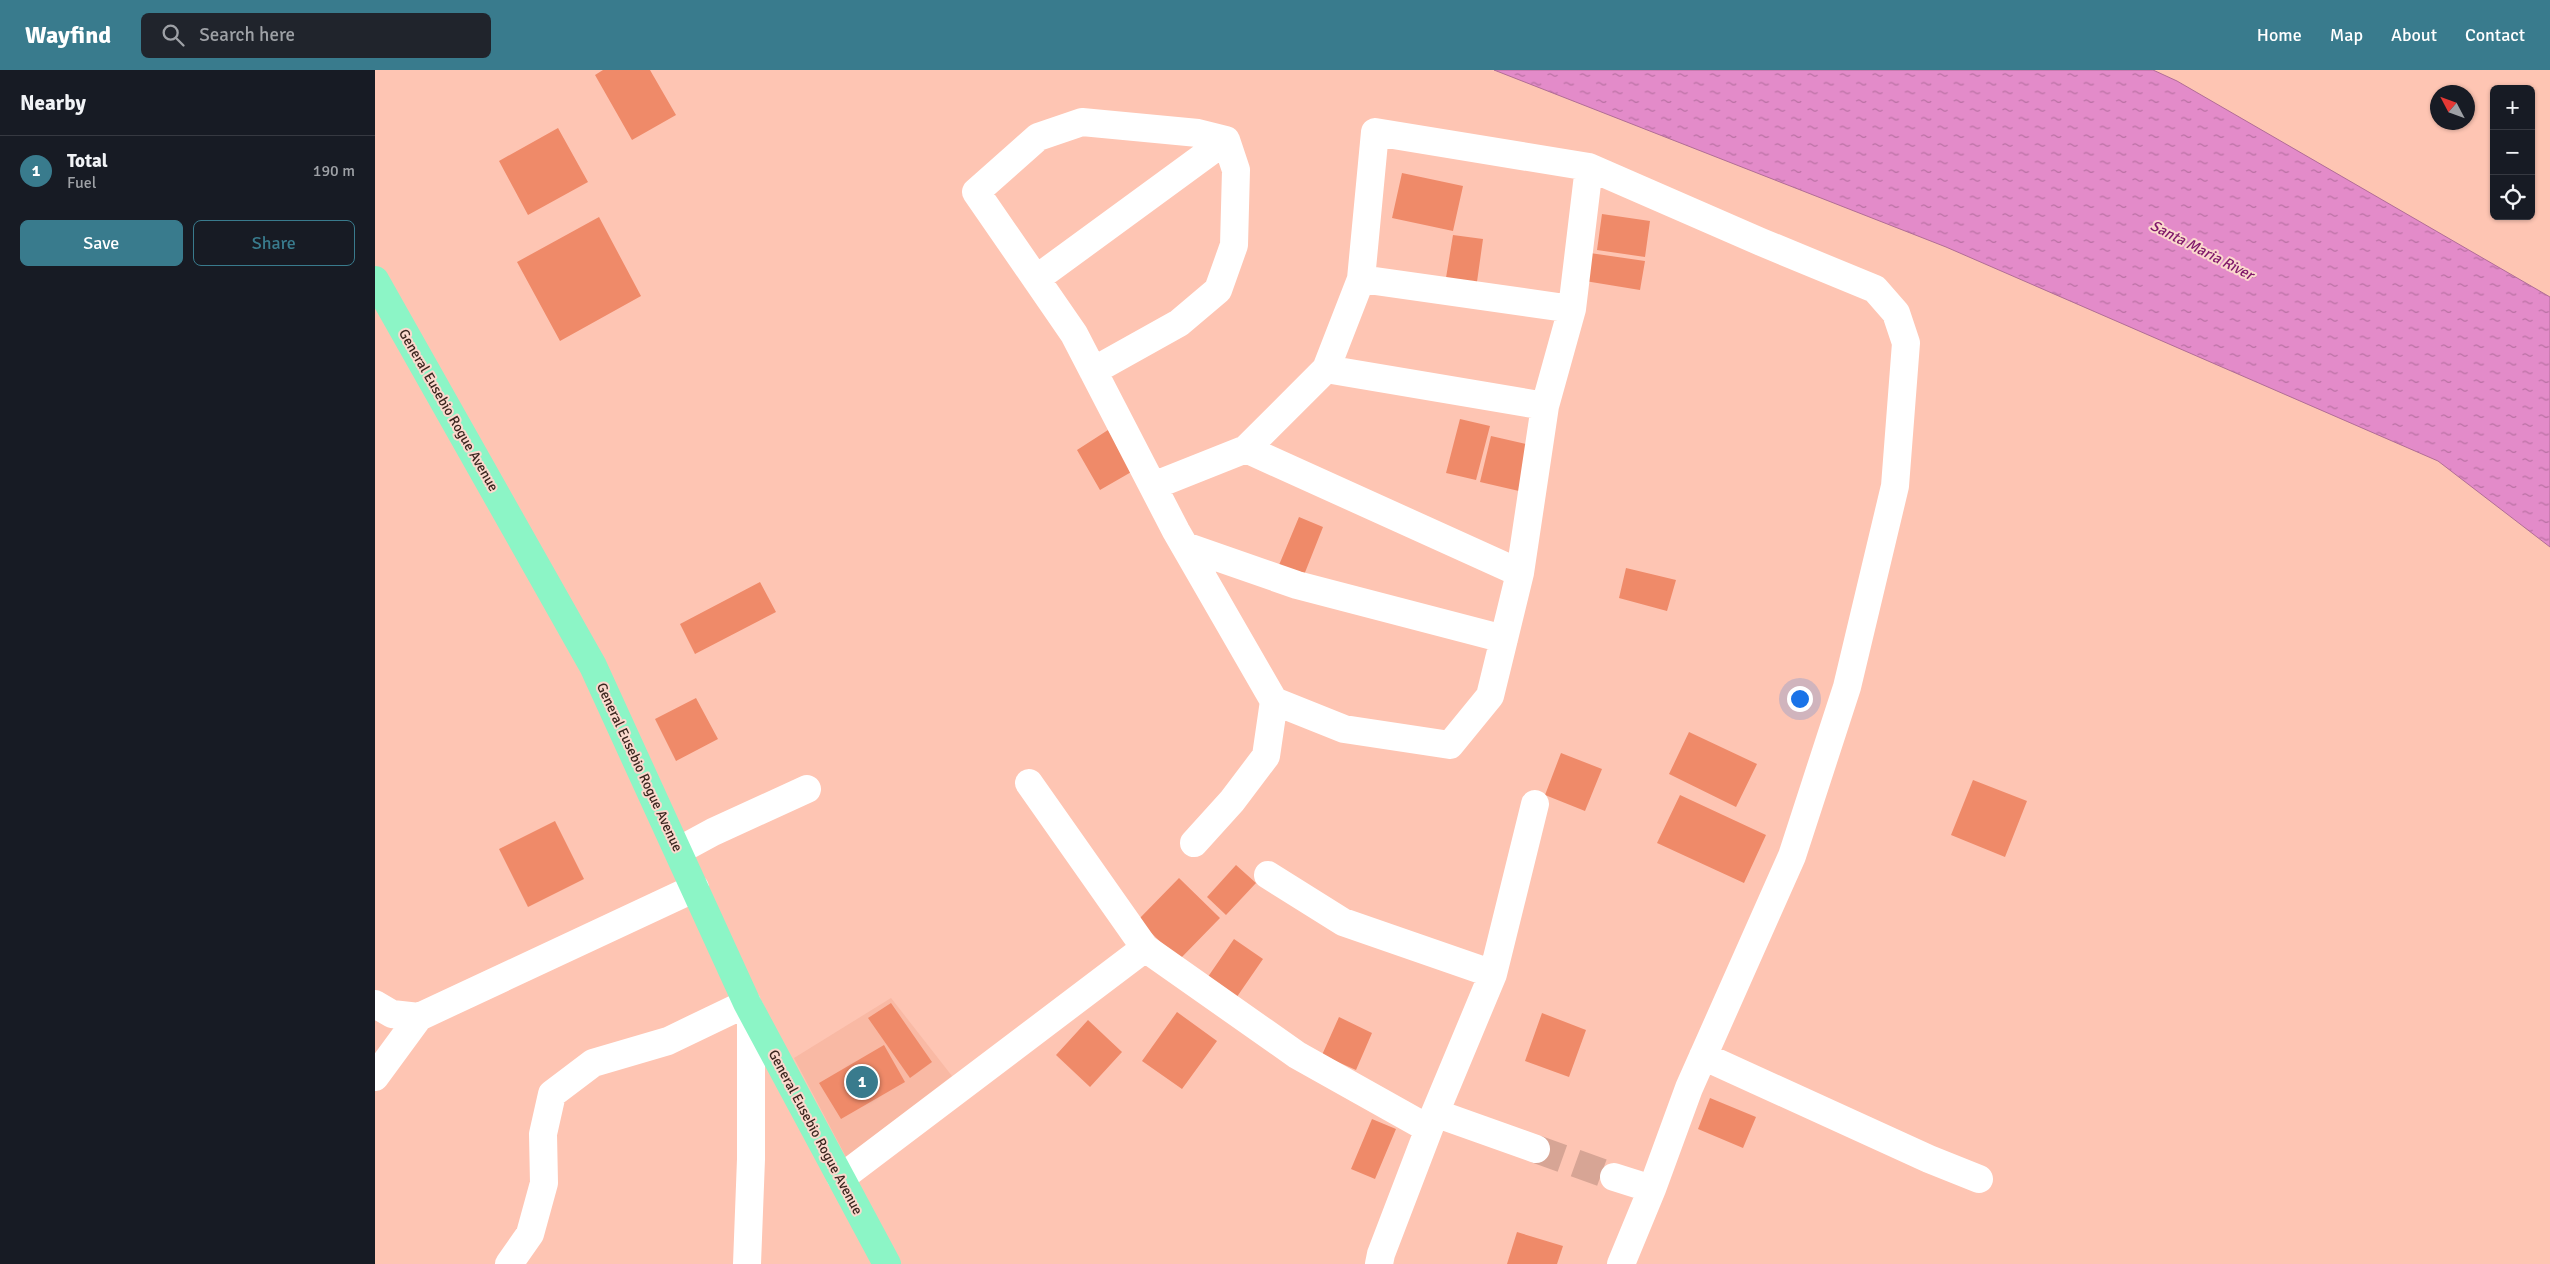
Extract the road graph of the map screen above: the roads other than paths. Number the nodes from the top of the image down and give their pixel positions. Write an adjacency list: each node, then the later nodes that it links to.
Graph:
1 (1226, 140): 3 (street); 3 (street); 8 (street)
2 (1589, 167): 4 (street); 6 (street); 28 (street)
3 (1036, 279): 8 (street)
4 (1361, 279): 6 (street); 7 (street)
5 (375, 280): 20 (main road, General Eusebio Rogue Avenue)
6 (1572, 309): 9 (street)
7 (1326, 369): 9 (street); 10 (street)
8 (1093, 371): 11 (street)
9 (1545, 406): 13 (street)
10 (1246, 449): 11 (street); 13 (street)
11 (1153, 486): 12 (street)
12 (1185, 546): 14 (street); 15 (street)
13 (1520, 573): 14 (street)
14 (1504, 639): 15 (street)
15 (1274, 701): 19 (street)
16 (1029, 783): 23 (street)
17 (807, 789): 20 (street)
18 (1535, 804): 24 (street)
19 (1194, 843)
20 (678, 851): 22 (main road, General Eusebio Rogue Avenue)
21 (1268, 875): 24 (street)
22 (695, 888): 26 (main road, General Eusebio Rogue Avenue); 27 (street)
23 (1145, 948): 30 (street); 32 (street)
24 (1493, 974): 30 (street)
25 (375, 1004): 27 (street)
26 (749, 1007): 32 (main road, General Eusebio Rogue Avenue); 36 (street); 37 (street)
27 (419, 1017): 29 (street)
28 (1703, 1056): 34 (street); 35 (street)
29 (375, 1076)
30 (1432, 1121): 31 (street); 39 (street)
31 (1536, 1149)
32 (841, 1178): 38 (main road, General Eusebio Rogue Avenue)
33 (1614, 1178): 35 (street)
34 (1979, 1179)
35 (1652, 1189): 40 (street)
36 (509, 1264)
37 (747, 1264)
38 (887, 1264)
39 (1379, 1264)
40 (1621, 1264)

